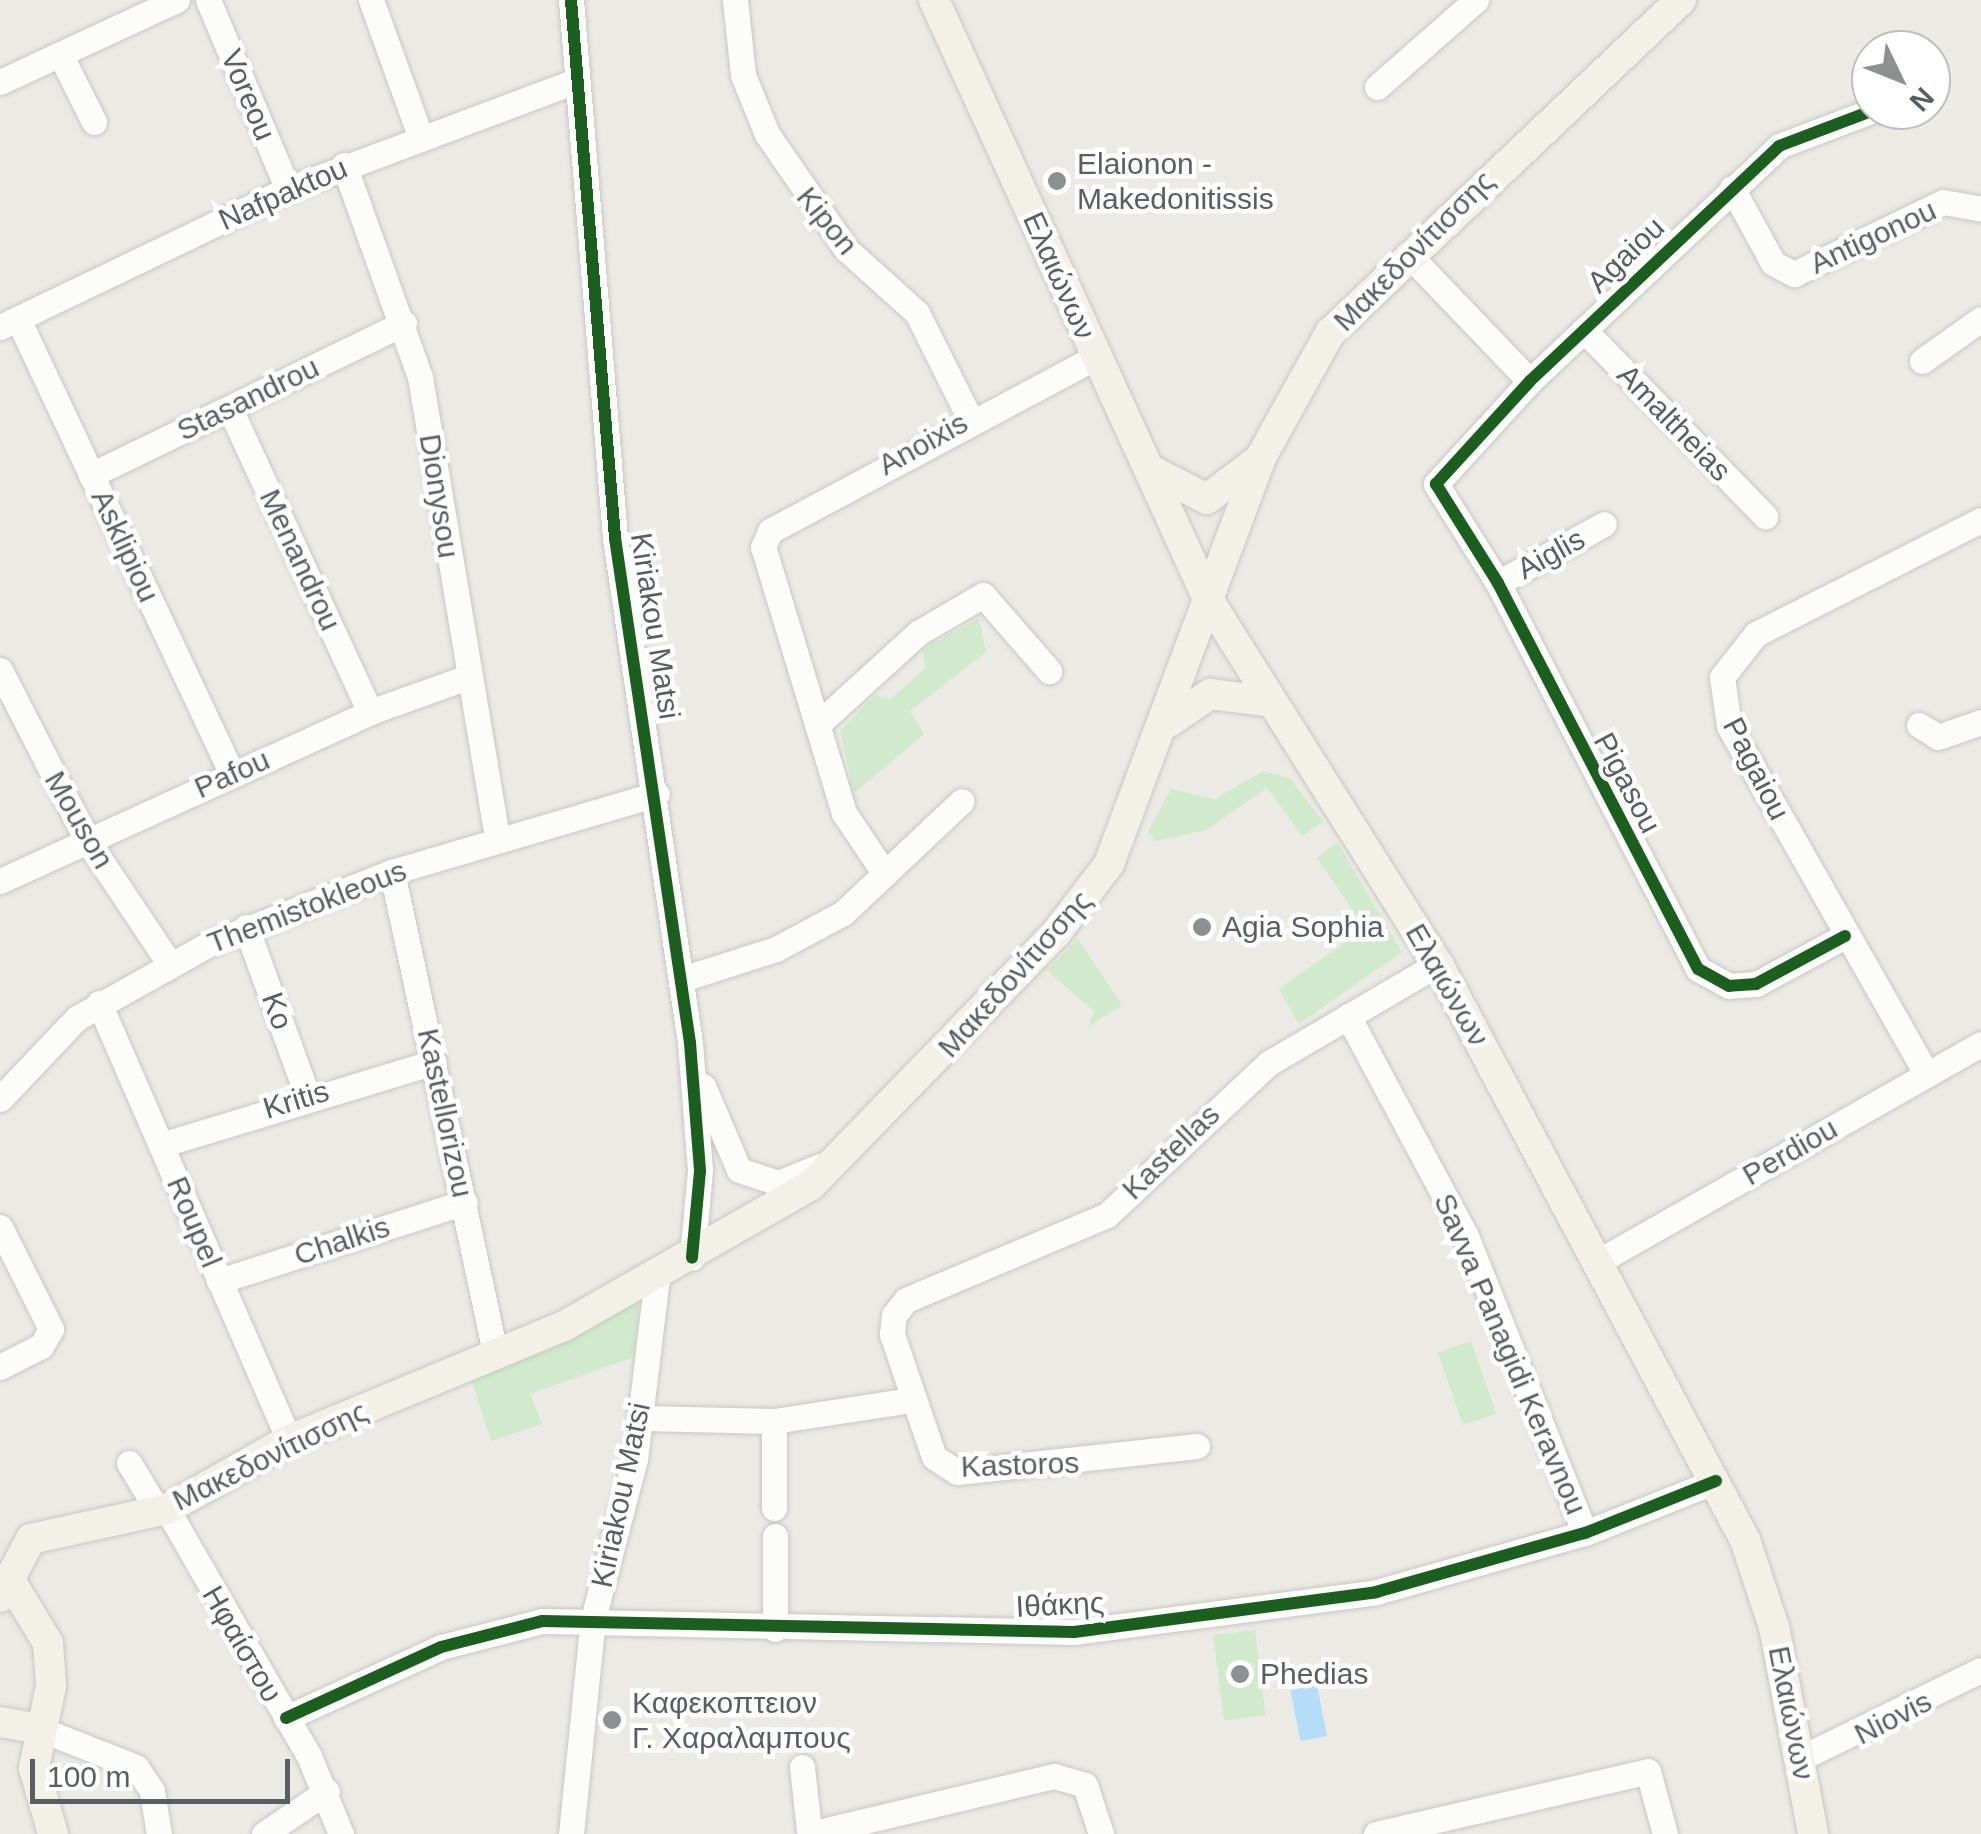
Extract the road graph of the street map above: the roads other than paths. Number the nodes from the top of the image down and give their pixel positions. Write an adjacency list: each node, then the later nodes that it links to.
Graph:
1 (177, 0): 9 (street)
2 (208, 0): 18 (street, Voreou)
3 (371, 0): 15 (street)
4 (571, 0): 10 (street, Kiriakou Matsi)
5 (735, 0): 29 (street, Kipon)
6 (934, 0): 25 (main road, Ελαιώνων)
7 (1476, 0): 12 (street)
8 (1680, 0): 20 (main road, Μακεδονίτισσης)
9 (60, 54): 11 (street); 14 (street)
10 (575, 80): 15 (street, Nafpaktou); 50 (street, Kiriakou Matsi)
11 (0, 82)
12 (1377, 87)
13 (1851, 118): 17 (street, Agaiou)
14 (94, 122)
15 (420, 135): 16 (street, Nafpaktou)
16 (344, 165): 18 (street, Nafpaktou); 22 (street, Dionysou)
17 (1732, 188): 19 (street, Antigonou); 24 (street, Agaiou)
18 (288, 189): 23 (street, Nafpaktou)
19 (1981, 208)
20 (1408, 254): 27 (street); 30 (main road, Μακεδονίτισσης)
21 (1981, 319): 26 (street)
22 (404, 322): 28 (street, Stasandrou); 41 (street, Dionysou)
23 (9, 323): 32 (street, Asklipiou)
24 (1584, 330): 27 (street, Agaiou); 34 (street, Amaltheias)
25 (1096, 358): 29 (street, Anoixis); 31 (main road, Ελαιώνων)
26 (1922, 361)
27 (1530, 382): 33 (street, Agaiou)
28 (230, 408): 32 (street, Stasandrou); 43 (street, Menandrou)
29 (969, 417): 47 (street, Anoixis)
30 (1262, 456): 31 (main road); 38 (main road, Μακεδονίτισσης)
31 (1146, 467): 38 (main road, Ελαιώνων)
32 (92, 475): 49 (street, Asklipiou)
33 (1437, 475): 37 (street, Pigasou)
34 (1764, 516)
35 (1980, 523): 58 (street, Pagaiou)
36 (1604, 524): 37 (street, Aiglis)
37 (1498, 583): 58 (street, Pigasou)
38 (1209, 601): 42 (main road, Ελαιώνων); 46 (main road, Μακεδονίτισσης)
39 (0, 670): 44 (street, Mouson)
40 (1048, 670): 47 (street)
41 (468, 677): 43 (street, Pafou); 52 (street, Dionysou)
42 (1265, 701): 46 (main road); 60 (main road, Ελαιώνων)
43 (370, 712): 49 (street, Pafou)
44 (9, 715): 53 (street, Mouson)
45 (1981, 722): 48 (street)
46 (1166, 724): 71 (main road, Μακεδονίτισσης)
47 (817, 725): 55 (street)
48 (1919, 725)
49 (232, 774): 53 (street, Pafou)
50 (656, 794): 52 (street, Themistokleous); 61 (street, Kiriakou Matsi)
51 (962, 801): 55 (street)
52 (497, 838): 54 (street, Themistokleous)
53 (88, 840): 56 (street, Pafou); 59 (street, Mouson)
54 (392, 872): 57 (street, Themistokleous); 66 (street, Kastellorizou)
55 (885, 874): 61 (street)
56 (0, 880)
57 (246, 927): 59 (street, Themistokleous); 68 (street, Ko)
58 (1846, 936): 67 (street, Pagaiou)
59 (168, 963): 62 (street, Themistokleous)
60 (1438, 964): 63 (street, Kastellas); 75 (main road, Ελαιώνων)
61 (682, 979): 64 (street, Kiriakou Matsi)
62 (99, 1003): 69 (street, Themistokleous); 70 (street, Roupel)
63 (1348, 1016): 78 (street, Kastellas); 90 (street, Savva Panagidi Keravnou)
64 (690, 1043): 71 (street, Kiriakou Matsi); 74 (street, Kiriakou Matsi)
65 (1981, 1044): 67 (street, Perdiou)
66 (434, 1062): 68 (street, Kritis); 72 (street, Kastellorizou)
67 (1926, 1073): 75 (street, Perdiou)
68 (307, 1095): 70 (street, Kritis)
69 (0, 1099)
70 (161, 1145): 77 (street, Roupel)
71 (846, 1152): 74 (main road, Μακεδονίτισσης)
72 (465, 1202): 77 (street, Chalkis); 79 (street, Kastellorizou)
73 (0, 1227): 80 (street)
74 (692, 1258): 76 (main road, Μακεδονίτισσης)
75 (1599, 1261): 87 (main road, Ελαιώνων)
76 (657, 1276): 79 (main road, Μακεδονίτισσης); 82 (street, Kiriakou Matsi)
77 (220, 1280): 84 (street, Roupel)
78 (894, 1315): 81 (street, Kastoros)
79 (495, 1354): 84 (main road, Μακεδονίτισσης)
80 (0, 1367)
81 (911, 1400): 83 (street); 85 (street, Kastoros)
82 (642, 1418): 83 (street); 93 (street, Kiriakou Matsi)
83 (774, 1421): 88 (street)
84 (289, 1440): 89 (main road, Μακεδονίτισσης)
85 (1197, 1446)
86 (129, 1462): 89 (street, Ηφαίστου)
87 (1716, 1481): 90 (street, Ιθάκης); 99 (main road, Ελαιώνων)
88 (774, 1508)
89 (162, 1510): 92 (main road, Μακεδονίτισσης); 96 (street, Ηφαίστου)
90 (1585, 1533): 94 (street, Ιθάκης)
91 (774, 1536): 94 (street)
92 (4, 1584): 98 (main road)
93 (593, 1620): 94 (street, Ιθάκης); 96 (street, Ιθάκης); 107 (street, Kiriakou Matsi)
94 (776, 1629)
95 (1981, 1670): 99 (street, Niovis)
96 (286, 1718): 101 (street, Ηφαίστου)
97 (0, 1722): 98 (main road)
98 (40, 1729): 103 (main road); 104 (street)
99 (1800, 1758): 111 (main road, Ελαιώνων)
100 (802, 1767): 102 (street)
101 (327, 1790): 105 (street); 106 (street, Ηφαίστου)
102 (809, 1832): 108 (street)
103 (52, 1834)
104 (158, 1834)
105 (264, 1834)
106 (341, 1834)
107 (571, 1834)
108 (1101, 1834)
109 (1376, 1834): 110 (street)
110 (1666, 1834)
111 (1813, 1834)

